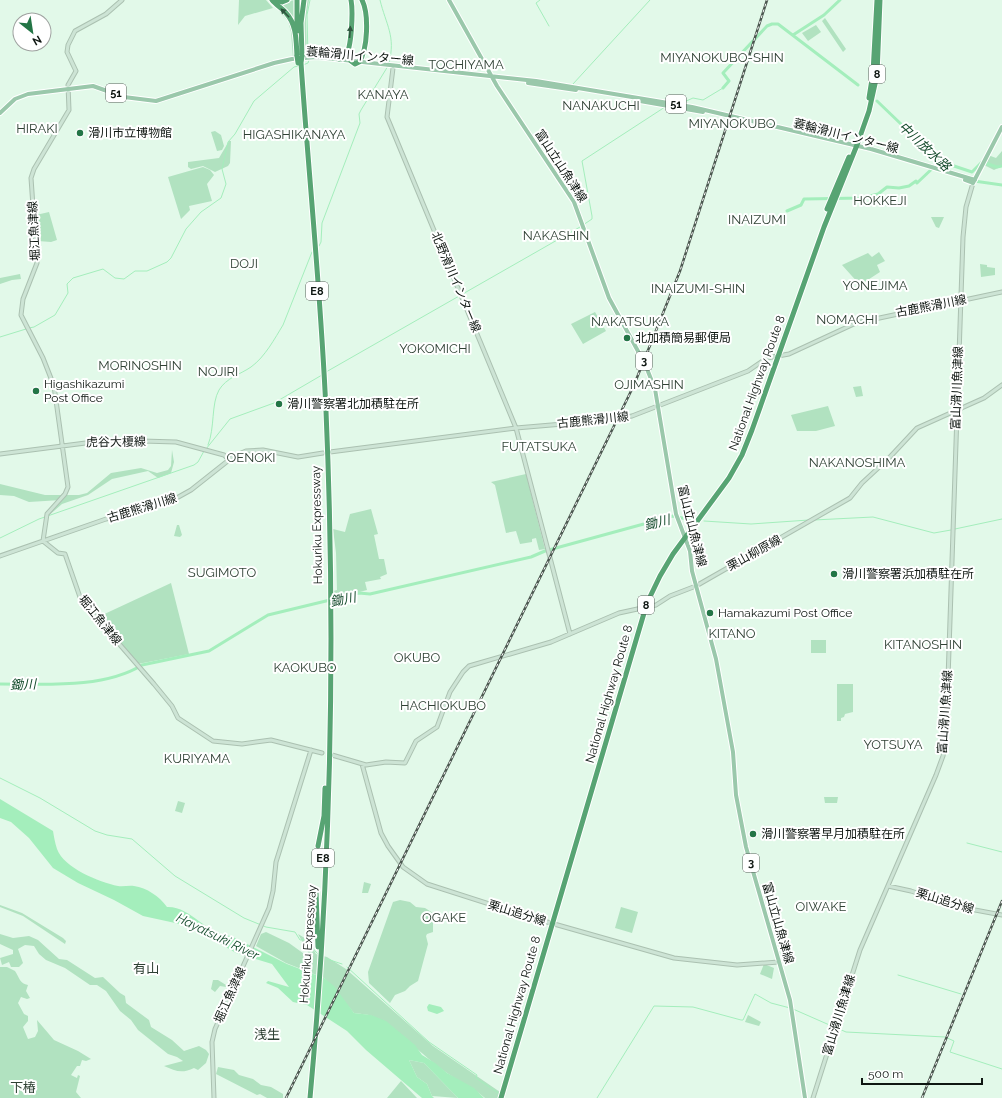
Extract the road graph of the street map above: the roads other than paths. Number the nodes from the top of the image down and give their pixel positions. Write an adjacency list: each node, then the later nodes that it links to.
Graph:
1 (122, 0): 20 (main road, 堀江魚津線)
2 (272, 0): 13 (highway, one-way to 2)
3 (276, 0): 4 (highway)
4 (287, 0)
5 (298, 0): 13 (highway, Hokuriku Expressway / E8)
6 (304, 0): 13 (highway)
7 (362, 0): 15 (highway)
8 (448, 0): 19 (main road, 富山立山魚津線 / 3)
9 (877, 0): 23 (highway, National Highway Route 8 / 8)
10 (880, 0): 23 (highway, National Highway Route 8 / 8)
11 (351, 1): 12 (highway, one-way to 11)
12 (349, 49): 14 (highway); 15 (highway)
13 (300, 56): 16 (highway, Hokuriku Expressway / E8, bridge)
14 (339, 60): 15 (main road, 蓑輪滑川インター線 / 51); 18 (main road, 蓑輪滑川インター線 / 51)
15 (358, 62): 17 (main road, 蓑輪滑川インター線 / 51); 18 (main road, 蓑輪滑川インター線 / 51); 19 (main road, 蓑輪滑川インター線 / 51)
16 (299, 63): 37 (highway, Hokuriku Expressway / E8); 37 (highway, Hokuriku Expressway / E8)
17 (393, 68): 19 (main road, 蓑輪滑川インター線 / 51); 31 (main road, 北野滑川インター線)
18 (235, 75): 20 (main road, 蓑輪滑川インター線 / 51)
19 (493, 78): 23 (main road, 蓑輪滑川インター線 / 51); 29 (main road, 富山立山魚津線 / 3)
20 (68, 89): 21 (main road, 蓑輪滑川インター線 / 51); 32 (main road, 堀江魚津線)
21 (0, 113)
22 (1002, 127): 24 (main road)
23 (855, 146): 24 (main road, 蓑輪滑川インター線 / 51); 27 (highway, National Highway Route 8 / 8)
24 (974, 181): 26 (main road, 富山滑川魚津線)
25 (1002, 292): 26 (main road, 古鹿熊滑川線)
26 (960, 301): 27 (main road, 古鹿熊滑川線); 30 (main road, 富山滑川魚津線)
27 (776, 356): 29 (main road, 古鹿熊滑川線); 38 (highway, National Highway Route 8 / 8)
28 (1002, 385): 30 (main road, 栗山柳原線)
29 (659, 407): 31 (main road, 古鹿熊滑川線); 38 (main road, 富山立山魚津線 / 3)
30 (957, 409): 41 (main road, 栗山柳原線); 51 (main road, 富山滑川魚津線)
31 (516, 428): 33 (main road, 古鹿熊滑川線); 43 (main road, 北野滑川インター線)
32 (63, 445): 35 (main road, 虎谷大榎線); 36 (main road, 虎谷大榎線); 39 (main road, 堀江魚津線)
33 (330, 452)
34 (323, 453): 36 (main road, 古鹿熊滑川線)
35 (0, 454)
36 (229, 460): 39 (main road, 古鹿熊滑川線)
37 (329, 520): 44 (highway, Hokuriku Expressway / E8)
38 (684, 538): 41 (main road, 富山立山魚津線 / 3); 42 (highway, National Highway Route 8 / 8)
39 (43, 541): 40 (main road, 古鹿熊滑川線); 45 (main road, 堀江魚津線)
40 (0, 556)
41 (696, 586): 42 (main road, 栗山柳原線); 56 (main road, 富山立山魚津線 / 3)
42 (644, 608): 43 (main road, 栗山柳原線); 54 (highway, National Highway Route 8 / 8)
43 (570, 634): 48 (main road, 栗山柳原線)
44 (329, 696): 49 (highway, Hokuriku Expressway / E8); 55 (highway, Hokuriku Expressway / E8)
45 (312, 750): 46 (main road); 59 (main road, 堀江魚津線)
46 (322, 753)
47 (332, 755): 48 (main road)
48 (362, 764): 54 (main road, 栗山追分線)
49 (326, 775): 50 (highway); 55 (highway, Hokuriku Expressway / E8)
50 (318, 846)
51 (888, 886): 53 (main road, 栗山追分線); 62 (main road, 富山滑川魚津線)
52 (316, 892): 55 (highway)
53 (1002, 915)
54 (550, 923): 56 (main road, 栗山追分線); 58 (highway, National Highway Route 8 / 8)
55 (320, 940): 57 (highway, Hokuriku Expressway / E8); 57 (highway, Hokuriku Expressway / E8)
56 (779, 962): 61 (main road, 富山立山魚津線 / 3)
57 (315, 1016): 60 (highway, Hokuriku Expressway / E8)
58 (500, 1095)
59 (214, 1098)
60 (308, 1098)
61 (805, 1098)
62 (813, 1098)

